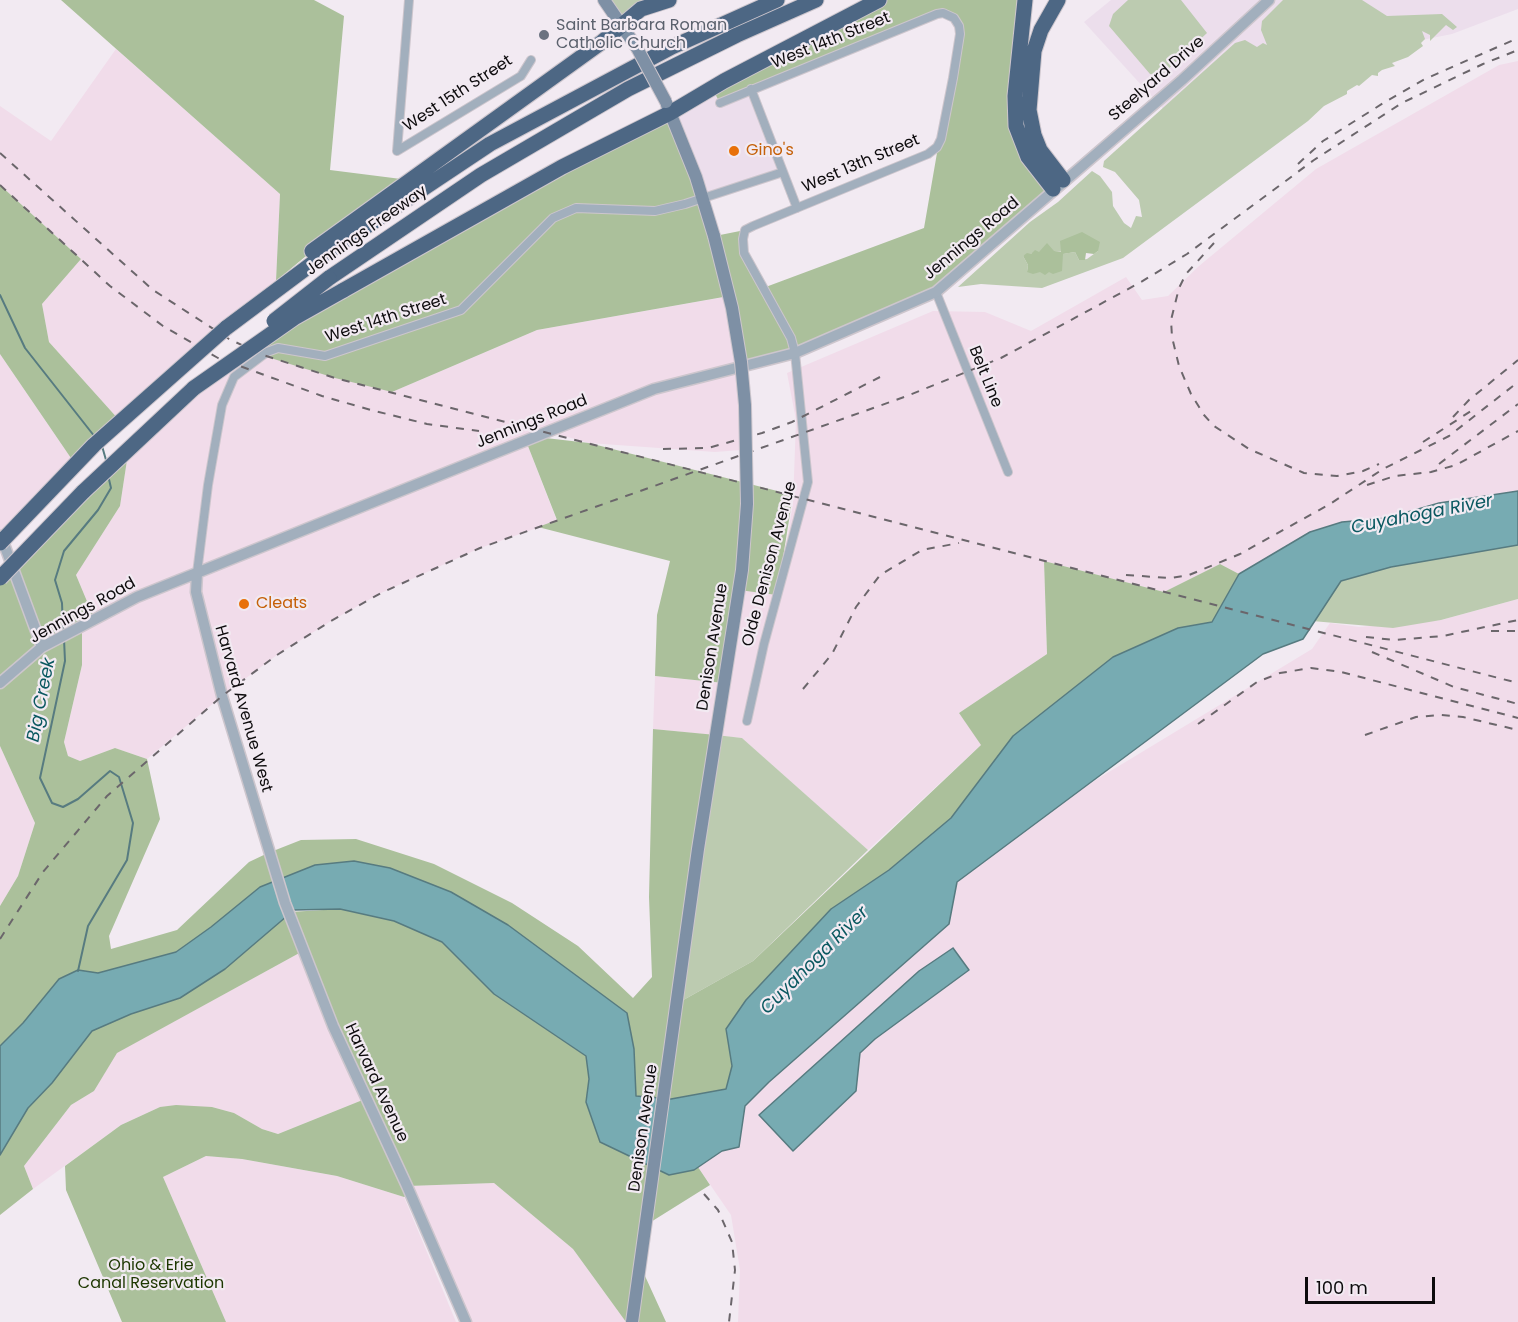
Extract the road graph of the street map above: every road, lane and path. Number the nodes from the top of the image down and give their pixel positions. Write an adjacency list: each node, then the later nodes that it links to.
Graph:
1 (409, 0): 11 (street, West 15th Street)
2 (604, 0): 10 (main road, Denison Avenue)
3 (669, 0): 10 (highway)
4 (777, 0): 20 (highway, Jennings Freeway)
5 (816, 0): 23 (highway, Jennings Freeway, bridge)
6 (879, 0): 14 (highway)
7 (1025, 0): 17 (highway)
8 (1058, 0): 17 (highway)
9 (1269, 0): 17 (street, Steelyard Drive)
10 (621, 23): 14 (main road, Denison Avenue, bridge); 20 (highway)
11 (531, 60)
12 (752, 89): 13 (street, West 14th Street); 15 (street, West 14th Street); 16 (street)
13 (720, 103)
14 (668, 107): 18 (main road, Denison Avenue); 23 (highway, bridge)
15 (937, 147): 19 (street, West 13th Street)
16 (783, 172): 18 (street, West 14th Street); 19 (street)
17 (1058, 184): 21 (street, Jennings Road)
18 (703, 198): 27 (street, West 14th Street); 34 (main road, Denison Avenue, bridge)
19 (797, 208): 22 (street, Olde Denison Avenue)
20 (321, 250): 26 (highway, bridge)
21 (936, 292): 22 (street, Jennings Road); 24 (street, Belt Line)
22 (795, 353): 27 (street, Jennings Road); 31 (street, Olde Denison Avenue)
23 (194, 388): 28 (highway, Jennings Freeway, bridge)
24 (1008, 472)
25 (0, 533): 29 (street)
26 (0, 543)
27 (197, 573): 29 (street, Jennings Road); 32 (street, Harvard Avenue West)
28 (0, 578)
29 (42, 647): 30 (street, Jennings Road)
30 (0, 683)
31 (747, 721)
32 (268, 852): 33 (street, Harvard Avenue)
33 (466, 1322)
34 (632, 1322)

